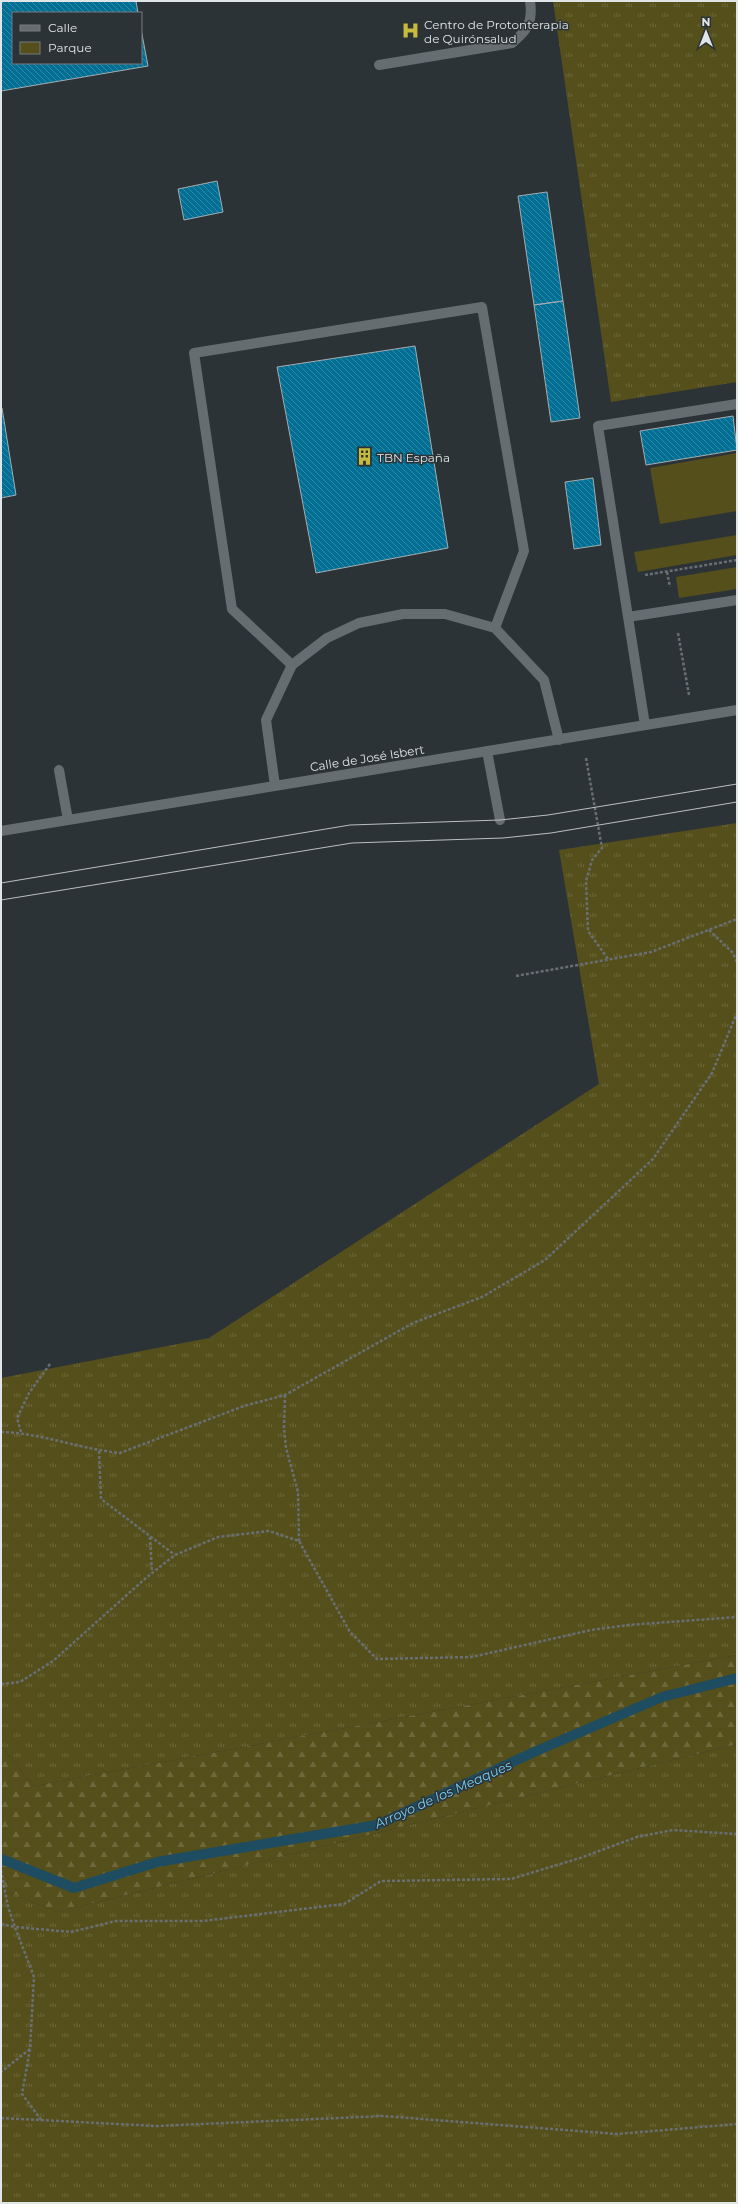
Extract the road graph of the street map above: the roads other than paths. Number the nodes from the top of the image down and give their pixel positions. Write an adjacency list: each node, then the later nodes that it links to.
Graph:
1 (530, 1): 2 (street)
2 (379, 65)
3 (737, 404): 5 (street)
4 (737, 600): 5 (street)
5 (628, 618): 9 (street)
6 (495, 628): 7 (street); 7 (street); 10 (street)
7 (292, 665): 13 (street)
8 (737, 710): 9 (street, Calle de José Isbert)
9 (645, 725): 10 (street, Calle de José Isbert)
10 (559, 740): 11 (street, Calle de José Isbert)
11 (488, 752): 13 (street, Calle de José Isbert); 15 (street)
12 (59, 770): 14 (street)
13 (275, 786): 14 (street, Calle de José Isbert)
14 (68, 820): 16 (street, Calle de José Isbert)
15 (500, 820)
16 (1, 831)

